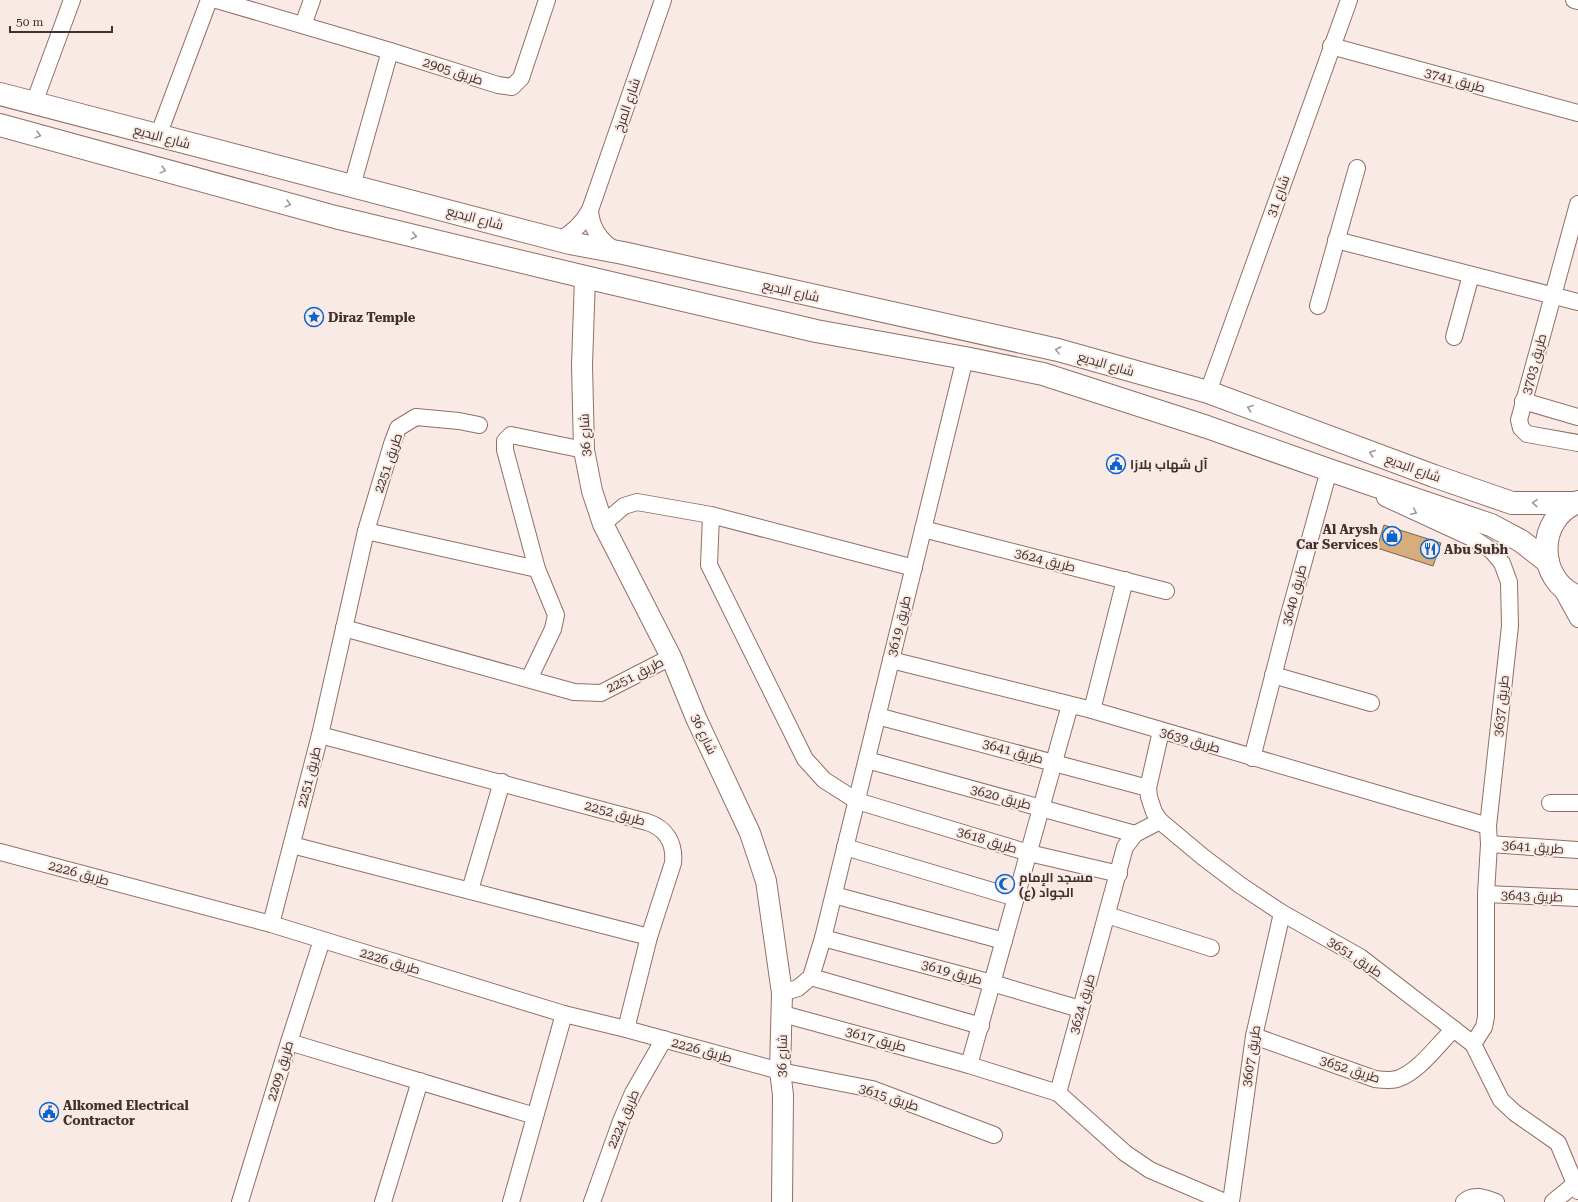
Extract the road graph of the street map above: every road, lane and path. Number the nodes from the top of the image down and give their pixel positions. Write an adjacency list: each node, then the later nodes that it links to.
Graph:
1 (72, 0): 12 (street)
2 (209, 0): 15 (street)
3 (217, 0): 8 (street, طريق 2905)
4 (312, 0): 8 (street)
5 (547, 0): 10 (street, طريق 2905)
6 (663, 0): 19 (street, شارع المرخ)
7 (1349, 0): 9 (street, شارع 31)
8 (303, 25): 10 (street, طريق 2905)
9 (1331, 46): 13 (street, طريق 3741); 30 (street, شارع 31)
10 (390, 51): 17 (street)
11 (0, 94): 12 (main road, شارع البديع)
12 (34, 103): 15 (main road, شارع البديع)
13 (1578, 113)
14 (0, 125): 24 (main road, one-way to 24)
15 (158, 136): 17 (main road, شارع البديع)
16 (1357, 168): 21 (street)
17 (352, 186): 20 (main road, شارع البديع)
18 (1578, 204): 25 (street, طريق 3703)
19 (590, 210): 20 (street, شارع المرخ); 22 (street)
20 (559, 240): 22 (main road, شارع البديع)
21 (1336, 240): 23 (street); 27 (street)
22 (623, 253): 30 (main road, شارع البديع, one-way to 22)
23 (1471, 275): 25 (street); 28 (street)
24 (585, 277): 29 (main road); 35 (street, شارع 36)
25 (1553, 296): 26 (street); 31 (street, طريق 3703)
26 (1578, 302)
27 (1318, 306)
28 (1454, 337)
29 (965, 358): 36 (main road); 40 (street, طريق 3619)
30 (1208, 392): 37 (main road, شارع البديع, one-way to 30)
31 (1523, 402): 32 (street, طريق 3703); 34 (street)
32 (1578, 417)
33 (479, 425): 41 (street, طريق 2251)
34 (1576, 445)
35 (584, 450): 39 (street, شارع 36); 43 (street)
36 (1329, 470): 44 (main road); 52 (street, طريق 3640); 70 (street, طريق 3637, one-way to 70)
37 (1576, 502): 44 (main road)
38 (711, 515): 39 (street); 42 (street); 65 (street, طريق 3618)
39 (603, 524): 50 (street, شارع 36)
40 (923, 529): 42 (street, طريق 3619); 45 (street, طريق 3624)
41 (366, 531): 43 (street); 49 (street, طريق 2251)
42 (914, 568): 51 (street, طريق 3619)
43 (538, 569): 53 (street)
44 (1553, 572): 47 (main road); 48 (street)
45 (1125, 580): 46 (street, طريق 3624); 56 (street)
46 (1166, 591)
47 (1578, 597)
48 (1578, 619)
49 (344, 628): 53 (street, طريق 2251); 59 (street, طريق 2251)
50 (671, 657): 53 (street, طريق 2251); 94 (street, شارع 36)
51 (891, 660): 55 (street, طريق 3639); 57 (street, طريق 3619)
52 (1273, 675): 54 (street); 60 (street, طريق 3640)
53 (529, 679)
54 (1371, 704)
55 (1070, 705): 56 (street, طريق 3639); 62 (street)
56 (1092, 710): 58 (street, طريق 3639)
57 (877, 716): 61 (street, طريق 3619); 62 (street, طريق 3641)
58 (1161, 731): 60 (street, طريق 3639); 64 (street, طريق 3651)
59 (320, 735): 63 (street, طريق 2252); 73 (street, طريق 2251)
60 (1252, 758): 70 (street, طريق 3639)
61 (867, 760): 65 (street, طريق 3619); 68 (street, طريق 3620)
62 (1054, 762): 64 (street, طريق 3641); 68 (street)
63 (502, 782): 79 (street); 87 (street, طريق 2252)
64 (1148, 788): 69 (street, طريق 3651)
65 (857, 801): 74 (street, طريق 3619); 77 (street, طريق 3618)
66 (1550, 803): 67 (street)
67 (1578, 803)
68 (1041, 808): 71 (street, طريق 3620); 77 (street)
69 (1160, 821): 71 (street, طريق 3624); 84 (street, طريق 3651)
70 (1488, 826): 72 (street, طريق 3637)
71 (1135, 834): 78 (street, طريق 3624)
72 (1488, 844): 75 (street, طريق 3641); 80 (street, طريق 3637)
73 (292, 845): 79 (street); 86 (street, طريق 2251)
74 (845, 847): 81 (street, طريق 3619); 82 (street)
75 (1578, 850)
76 (0, 852): 86 (street, طريق 2226)
77 (1029, 853): 78 (street, طريق 3618); 82 (street)
78 (1119, 874): 85 (street, طريق 3624)
79 (470, 890): 87 (street)
80 (1486, 894): 83 (street, طريق 3643); 104 (street, طريق 3637)
81 (834, 895): 88 (street, طريق 3619); 90 (street)
82 (1016, 898): 90 (street)
83 (1578, 898)
84 (1282, 913): 100 (street, طريق 3651); 101 (street, طريق 3607)
85 (1107, 915): 91 (street); 95 (street, طريق 3624)
86 (271, 924): 89 (street, طريق 2226)
87 (649, 937): 99 (street, طريق 2252)
88 (823, 938): 92 (street, طريق 3619); 93 (street, طريق 3619)
89 (322, 940): 96 (street, طريق 2226); 103 (street, طريق 2209)
90 (1004, 941): 93 (street)
91 (1211, 948)
92 (812, 977): 94 (street); 98 (street)
93 (992, 983): 95 (street, طريق 3619); 98 (street)
94 (782, 993): 97 (street, شارع 36)
95 (1080, 1009): 108 (street, طريق 3624)
96 (564, 1014): 99 (street, طريق 2226); 109 (street)
97 (782, 1014): 105 (street, طريق 3617); 106 (street, شارع 36)
98 (980, 1026): 105 (street)
99 (626, 1029): 102 (street, طريق 2226)
100 (1454, 1029): 101 (street, طريق 3652); 104 (street, طريق 3651)
101 (1254, 1036): 119 (street, طريق 3607)
102 (664, 1040): 106 (street, طريق 2226); 116 (street, طريق 2224)
103 (289, 1042): 107 (street); 113 (street, طريق 2209)
104 (1473, 1044): 111 (street, طريق 3651)
105 (970, 1065): 108 (street, طريق 3617)
106 (780, 1071): 110 (street, طريق 3615); 117 (street, شارع 36)
107 (420, 1081): 109 (street); 114 (street)
108 (1058, 1093): 118 (street)
109 (535, 1116): 115 (street)
110 (994, 1135)
111 (1577, 1187): 121 (street)
112 (1466, 1200): 120 (street)
113 (240, 1202)
114 (383, 1202)
115 (511, 1202)
116 (592, 1202)
117 (782, 1202)
118 (1225, 1202)
119 (1231, 1202)
120 (1496, 1202)
121 (1553, 1202)

